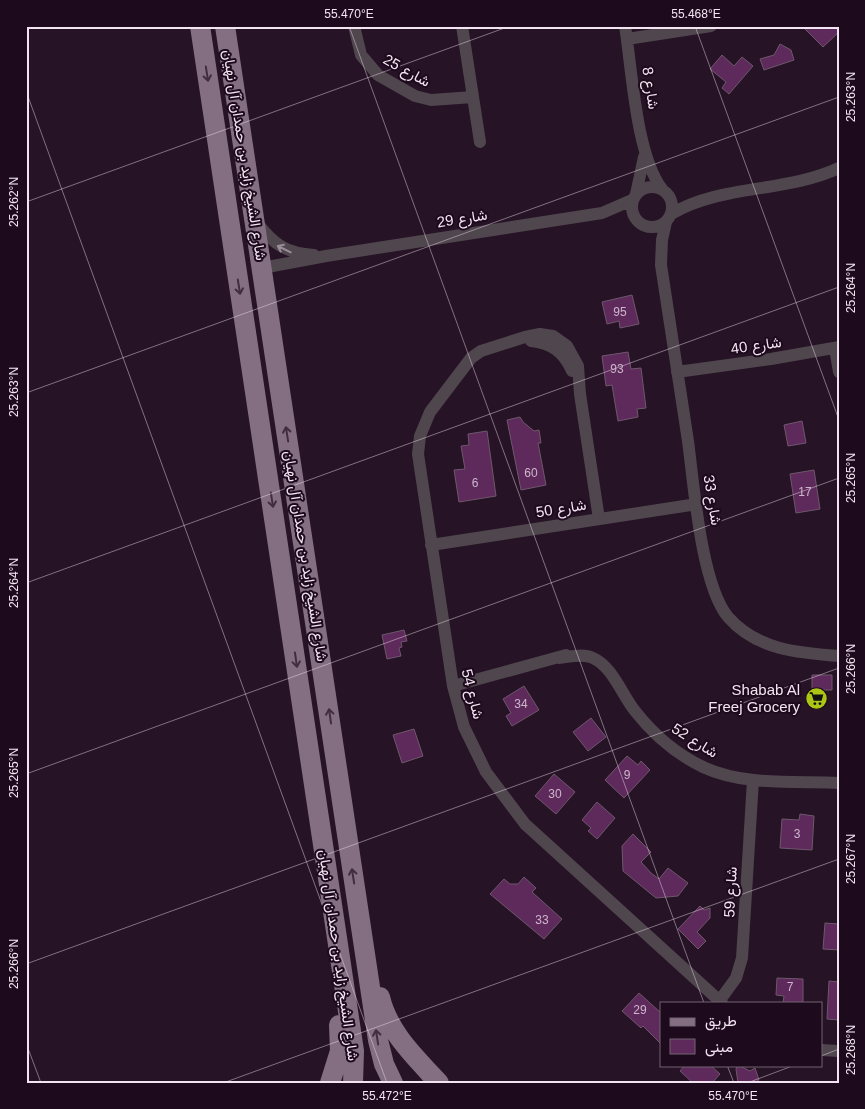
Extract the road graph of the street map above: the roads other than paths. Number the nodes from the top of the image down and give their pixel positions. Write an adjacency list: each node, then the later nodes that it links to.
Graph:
1 (200, 26): 14 (main road, شارع الشيخ زايد بن حمدان آل نهيان, one-way to 14)
2 (226, 26): 17 (main road, شارع الشيخ زايد بن حمدان آل نهيان)
3 (354, 26): 7 (street, شارع 25)
4 (462, 26): 7 (street)
5 (711, 26): 6 (street)
6 (626, 33): 9 (street, شارع 8)
7 (473, 96): 8 (street)
8 (480, 142)
9 (644, 155): 11 (street, شارع 8); 12 (street, شارع 8)
10 (839, 168): 13 (street)
11 (664, 190): 12 (street); 13 (street); 16 (street)
12 (634, 197): 15 (street, شارع 29); 18 (street)
13 (706, 198): 16 (street)
14 (228, 209): 21 (main road); 33 (main road, شارع الشيخ زايد بن حمدان آل نهيان, one-way to 33)
15 (602, 212): 18 (street, شارع 29); 19 (street, شارع 29)
16 (668, 218): 18 (street); 20 (street, شارع 33)
17 (254, 219): 19 (street, شارع 29, one-way to 17); 21 (main road, شارع الشيخ زايد بن حمدان آل نهيان)
18 (641, 223): 20 (street, شارع 33)
19 (326, 256): 21 (street, شارع 29)
20 (661, 265): 23 (street, شارع 33)
21 (262, 268): 32 (main road, شارع الشيخ زايد بن حمدان آل نهيان, one-way to 21)
22 (837, 348): 23 (street, شارع 40); 24 (street)
23 (678, 372): 25 (street, شارع 33)
24 (839, 372)
25 (697, 504): 26 (street, شارع 50); 28 (street, شارع 33)
26 (599, 519): 27 (street, شارع 50); 27 (street, شارع 54)
27 (431, 544): 29 (street, شارع 54)
28 (839, 656)
29 (453, 686): 30 (street, شارع 52); 34 (street, شارع 54)
30 (753, 780): 31 (street, شارع 52); 34 (street, شارع 59)
31 (839, 783)
32 (364, 948): 39 (main road, شارع الشيخ زايد بن حمدان آل نهيان, one-way to 32); 40 (main road)
33 (341, 966): 37 (main road); 38 (main road, شارع الشيخ زايد بن حمدان آل نهيان)
34 (721, 1002)
35 (822, 1050): 36 (street)
36 (839, 1050)
37 (330, 1083)
38 (354, 1083)
39 (394, 1083)
40 (439, 1083)

